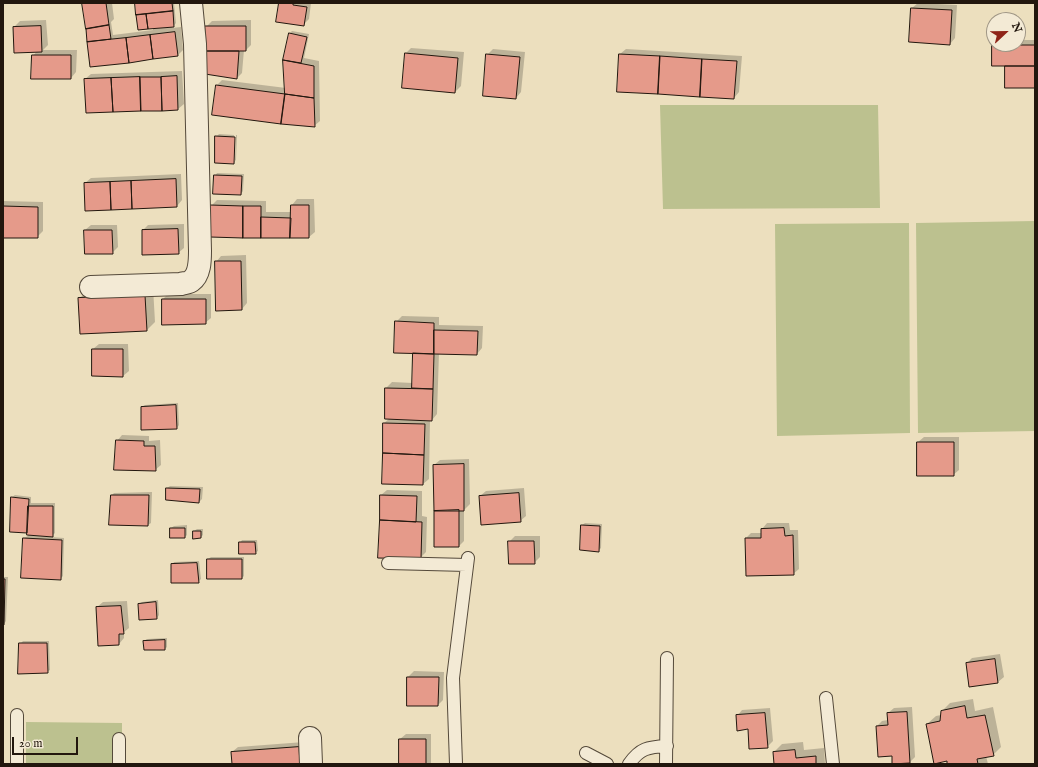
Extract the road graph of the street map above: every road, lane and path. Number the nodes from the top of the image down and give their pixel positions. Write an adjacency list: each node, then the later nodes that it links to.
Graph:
1 (191, 3): 2 (street)
2 (91, 287)
3 (388, 563): 14 (lane)
4 (667, 658): 9 (lane)
5 (826, 698): 18 (lane)
6 (17, 716): 11 (lane)
7 (310, 738): 13 (street)
8 (119, 739): 12 (lane)
9 (667, 746): 16 (lane); 17 (lane)
10 (586, 753): 15 (lane)
11 (17, 764)
12 (120, 764)
13 (310, 764)
14 (456, 764)
15 (607, 764)
16 (629, 764)
17 (666, 764)
18 (833, 764)

